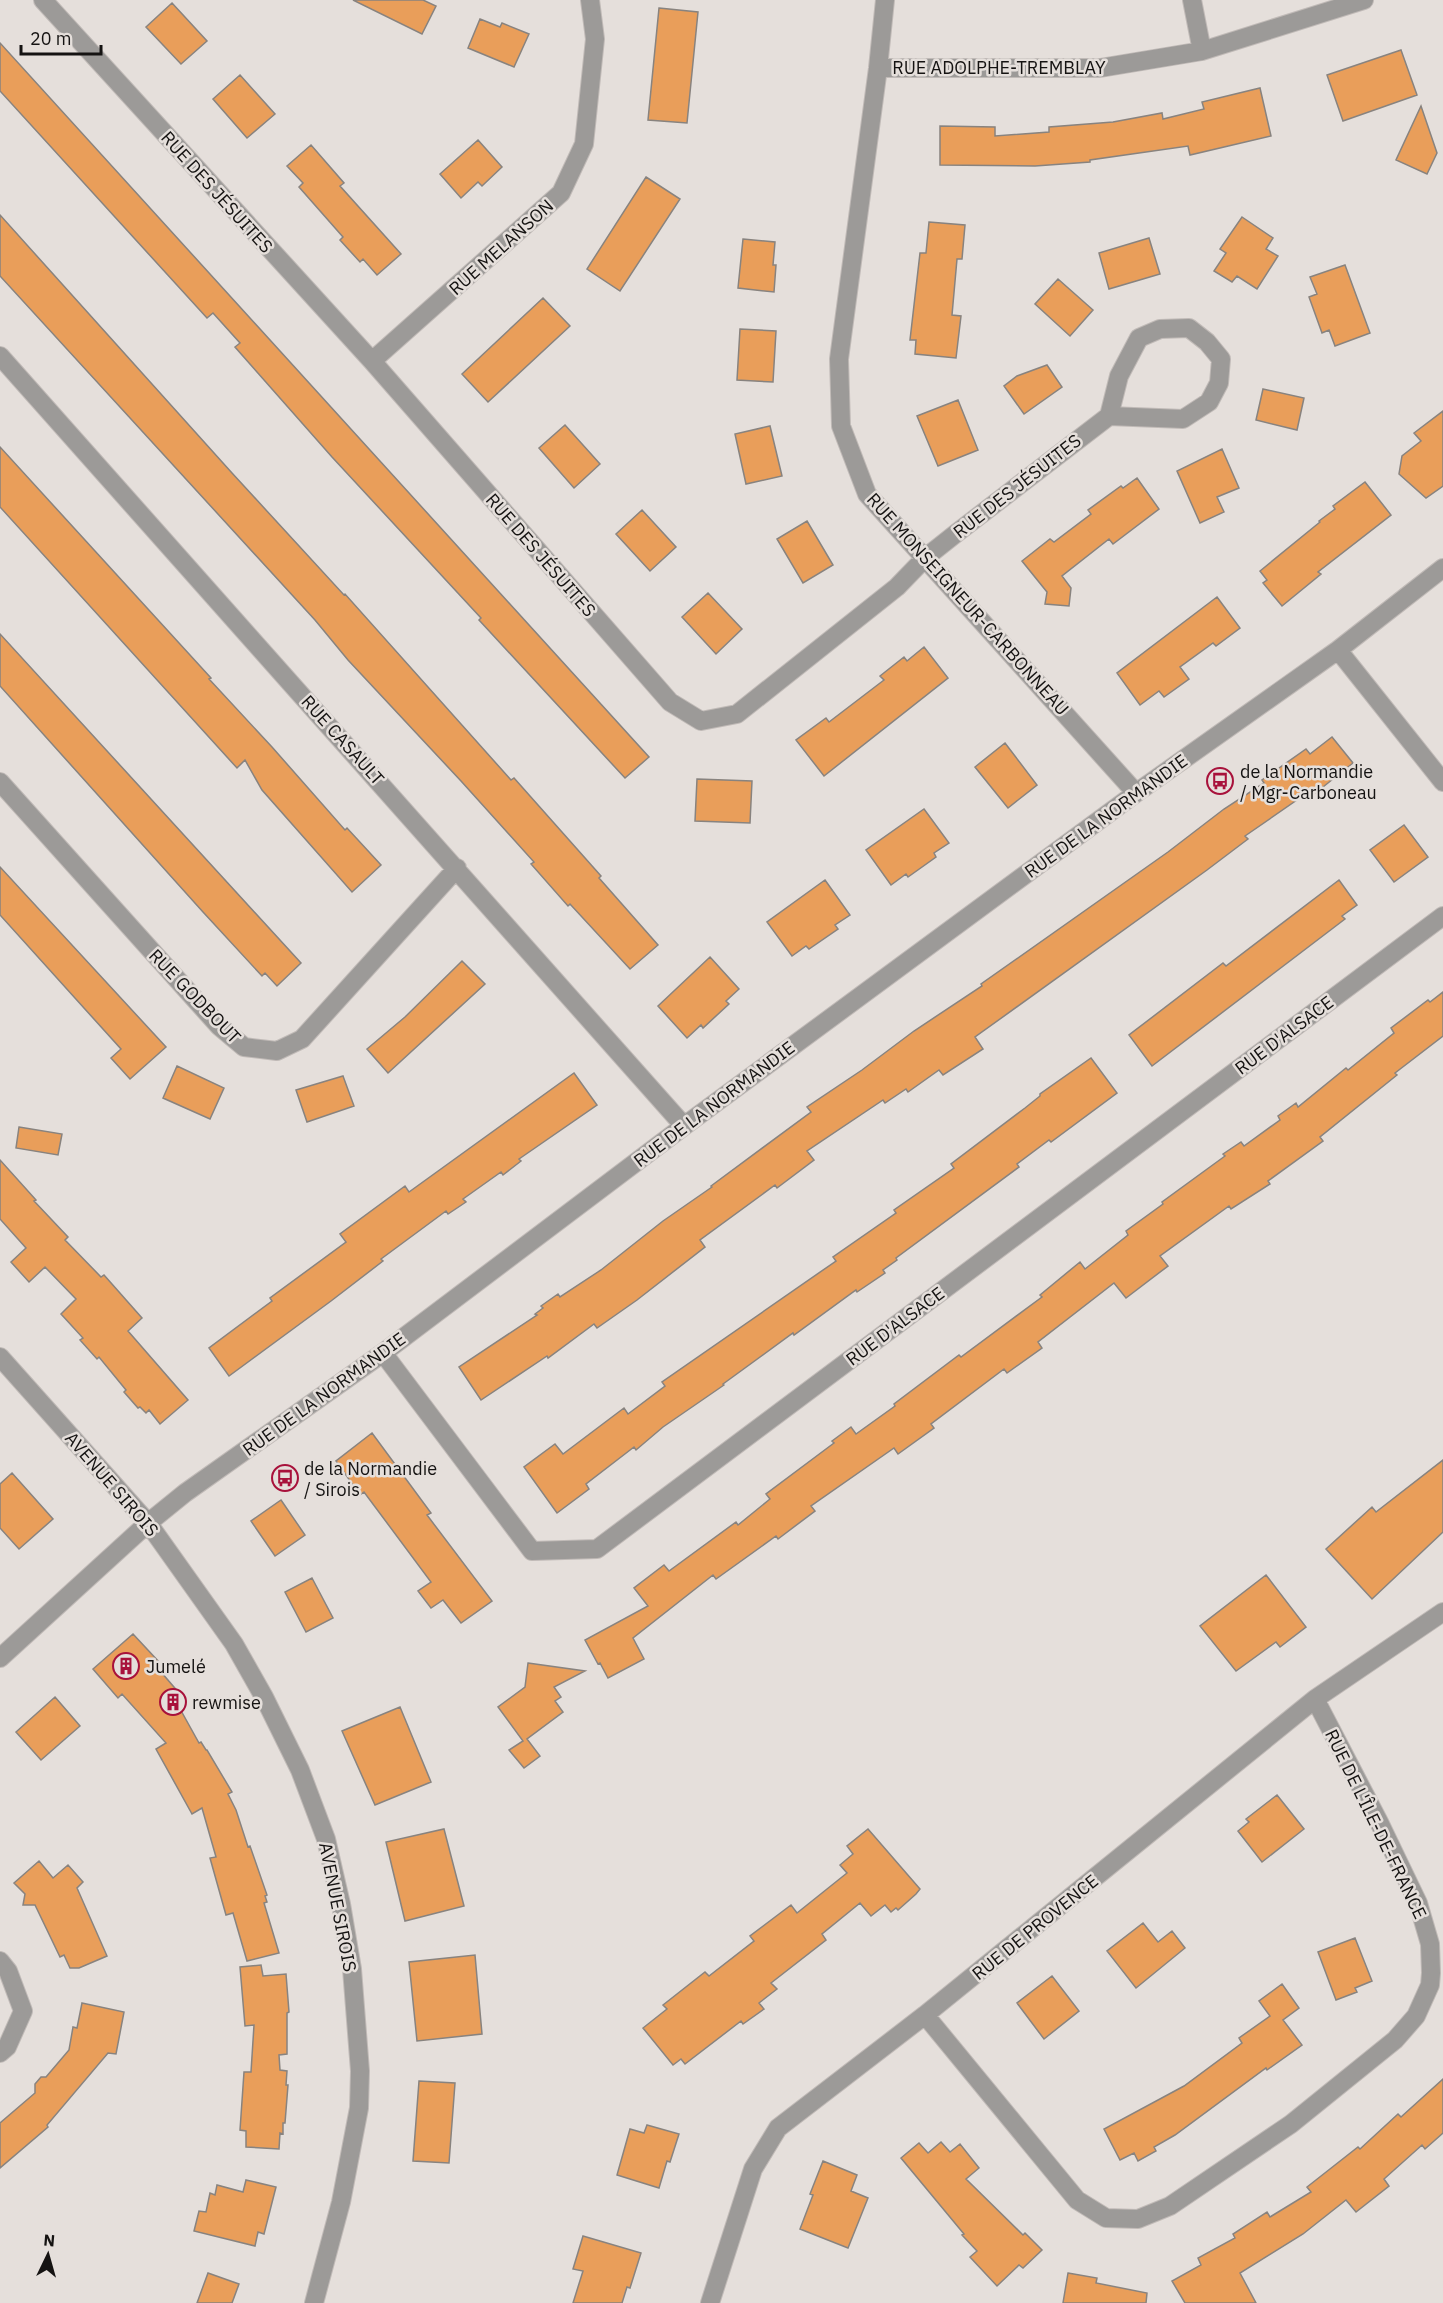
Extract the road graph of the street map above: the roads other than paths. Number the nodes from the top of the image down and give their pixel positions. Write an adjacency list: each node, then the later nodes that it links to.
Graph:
1 (42, 0): 9 (street, RUE DES JÉSUITES)
2 (590, 0): 9 (street, RUE MELANSON)
3 (885, 0): 7 (street, RUE MONSEIGNEUR-CARBONNEAU)
4 (1192, 0): 6 (street)
5 (1364, 0): 6 (street, RUE ADOLPHE-TREMBLAY)
6 (1202, 51): 7 (street, RUE ADOLPHE-TREMBLAY)
7 (878, 68): 11 (street, RUE MONSEIGNEUR-CARBONNEAU)
8 (0, 356): 17 (street, RUE CASAULT)
9 (372, 361): 11 (street, RUE DES JÉSUITES)
10 (1109, 416): 10 (street); 11 (street, RUE DES JÉSUITES)
11 (925, 558): 16 (street, RUE MONSEIGNEUR-CARBONNEAU)
12 (1443, 568): 13 (street, RUE DE LA NORMANDIE)
13 (1338, 650): 15 (street); 16 (street, RUE DE LA NORMANDIE)
14 (0, 782): 17 (street, RUE GODBOUT)
15 (1443, 782)
16 (1136, 793): 19 (street, RUE DE LA NORMANDIE)
17 (457, 868): 19 (street, RUE CASAULT)
18 (1443, 916): 20 (street, RUE D'ALSACE)
19 (684, 1126): 20 (street, RUE DE LA NORMANDIE)
20 (383, 1353): 22 (street, RUE DE LA NORMANDIE)
21 (0, 1357): 22 (street, AVENUE SIROIS)
22 (148, 1523): 24 (street, RUE DE LA NORMANDIE); 29 (street, AVENUE SIROIS)
23 (1443, 1612): 25 (street, RUE DE PROVENCE)
24 (0, 1658)
25 (1315, 1700): 27 (street, RUE DE PROVENCE); 27 (street, RUE DE L'ÎLE-DE-FRANCE)
26 (0, 1961): 28 (street)
27 (925, 2015): 30 (street, RUE DE PROVENCE)
28 (0, 2052)
29 (314, 2303)
30 (710, 2303)

